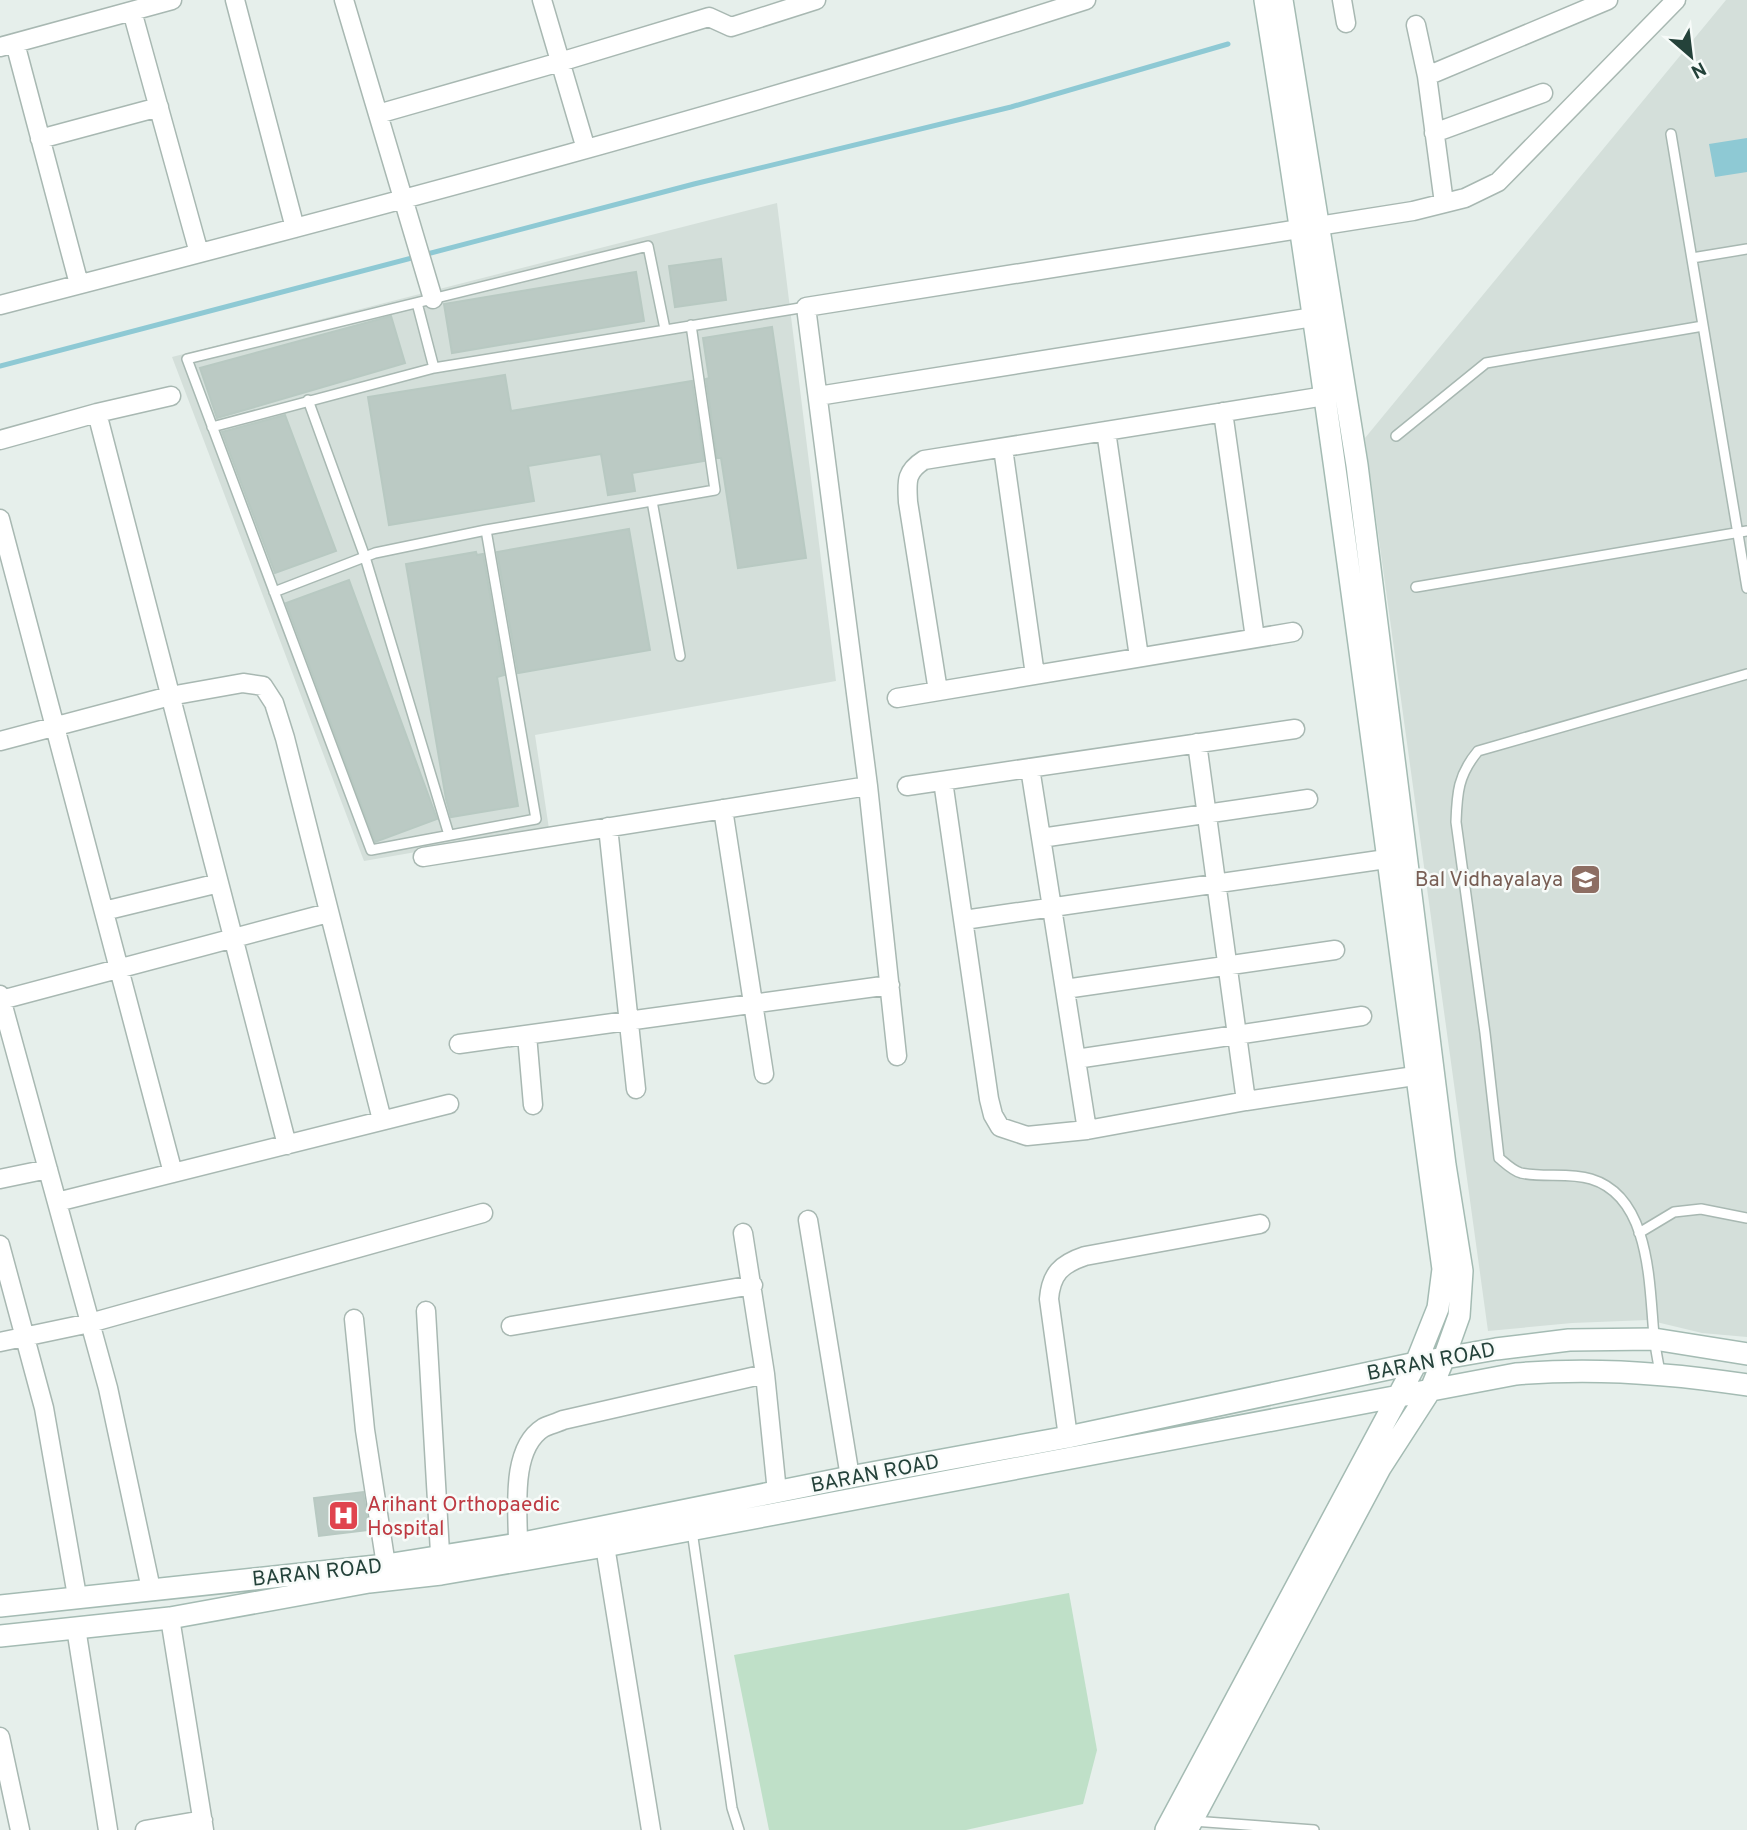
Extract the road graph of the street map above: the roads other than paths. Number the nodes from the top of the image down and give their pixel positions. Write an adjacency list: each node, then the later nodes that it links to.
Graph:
1 (172, 0): 12 (street)
2 (235, 0): 28 (street)
3 (345, 0): 21 (street)
4 (542, 0): 17 (street)
5 (816, 0): 17 (street)
6 (1086, 0): 25 (street)
7 (1265, 0): 29 (main road)
8 (1282, 0): 29 (main road)
9 (1342, 0): 14 (street)
10 (1608, 0): 18 (street)
11 (1676, 0): 27 (street)
12 (150, 3): 13 (street)
13 (132, 11): 16 (street); 20 (street)
14 (1346, 23)
15 (1416, 26): 18 (street)
16 (7, 45): 24 (street)
17 (561, 62): 21 (street); 25 (street)
18 (1427, 76): 22 (street)
19 (1543, 93): 22 (street)
20 (159, 107): 24 (street); 31 (street)
21 (378, 114): 26 (street)
22 (1434, 133): 27 (street)
23 (1671, 134): 32 (lane)
24 (40, 139): 33 (street)
25 (586, 149): 26 (street)
26 (403, 200): 28 (street); 34 (street)
27 (1444, 203): 29 (street)
28 (295, 228): 31 (street)
29 (1310, 228): 36 (street); 37 (main road)
30 (1747, 250): 32 (lane)
31 (199, 253): 33 (street)
32 (1692, 258): 39 (lane)
33 (79, 285): 35 (street)
34 (425, 301): 40 (lane); 41 (lane); 48 (lane)
35 (0, 305)
36 (806, 307): 38 (lane); 43 (street)
37 (1323, 315): 43 (street); 44 (main road); 85 (main road)
38 (691, 325): 40 (lane); 53 (lane)
39 (1703, 326): 50 (lane); 56 (lane)
40 (665, 329): 41 (lane)
41 (434, 368): 45 (lane)
42 (171, 396): 47 (street)
43 (818, 396): 76 (street)
44 (1325, 396): 46 (street); 85 (main road)
45 (308, 400): 48 (lane); 57 (lane)
46 (1223, 412): 49 (street); 62 (street)
47 (97, 413): 51 (street); 68 (street)
48 (212, 426): 60 (lane)
49 (1106, 431): 52 (street); 64 (street)
50 (1396, 436)
51 (0, 440)
52 (1003, 448): 66 (street); 67 (street)
53 (652, 501): 55 (lane); 63 (lane)
54 (0, 519): 70 (street)
55 (486, 530): 57 (lane); 82 (lane)
56 (1742, 532): 58 (lane); 59 (lane)
57 (365, 557): 60 (lane); 82 (lane)
58 (1416, 587)
59 (1747, 588)
60 (274, 592): 82 (lane)
61 (1293, 632): 62 (street)
62 (1255, 638): 64 (street)
63 (680, 656)
64 (1139, 657): 66 (street)
65 (1747, 674): 125 (lane)
66 (1035, 675): 67 (street)
67 (938, 691): 69 (street)
68 (170, 696): 70 (street); 86 (street); 90 (street)
69 (897, 698)
70 (55, 727): 72 (street); 89 (street)
71 (1295, 729): 73 (street)
72 (0, 741)
73 (1198, 743): 74 (street); 80 (street)
74 (1030, 768): 75 (street); 83 (street)
75 (943, 780): 77 (street); 91 (street)
76 (868, 786): 79 (street); 96 (street)
77 (906, 786)
78 (1308, 799): 80 (street)
79 (723, 809): 81 (street); 98 (street)
80 (1207, 813): 83 (street); 87 (street)
81 (608, 827): 84 (street); 101 (street)
82 (449, 835)
83 (1041, 838): 88 (street)
84 (423, 857)
85 (1397, 858): 87 (street); 108 (main road)
86 (219, 883): 89 (street); 92 (street)
87 (1217, 883): 88 (street); 94 (street)
88 (1052, 907): 91 (street); 97 (street)
89 (104, 911): 95 (street)
90 (328, 914): 92 (street); 113 (street)
91 (964, 920): 114 (street)
92 (233, 939): 95 (street); 115 (street)
93 (1335, 950): 94 (street)
94 (1228, 966): 97 (street); 102 (street)
95 (119, 969): 99 (street); 117 (street)
96 (890, 985): 98 (street); 105 (street)
97 (1065, 989): 106 (street)
98 (754, 1004): 101 (street); 107 (street)
99 (2, 1005): 116 (street)
100 (1362, 1016): 102 (street)
101 (630, 1021): 103 (street); 109 (street)
102 (1237, 1034): 106 (street); 110 (street)
103 (527, 1035): 104 (street); 112 (street)
104 (459, 1044)
105 (897, 1056)
106 (1076, 1059): 114 (street)
107 (764, 1074)
108 (1425, 1075): 110 (street); 136 (main road); 137 (main road)
109 (636, 1089)
110 (1246, 1101): 114 (street)
111 (449, 1104): 113 (street)
112 (533, 1105)
113 (382, 1121): 115 (street)
114 (1087, 1130)
115 (287, 1144): 117 (street)
116 (48, 1168): 118 (street); 119 (street)
117 (173, 1173): 119 (street)
118 (0, 1180)
119 (57, 1202): 130 (street)
120 (482, 1213): 130 (street)
121 (1747, 1218): 125 (lane)
122 (808, 1220): 144 (street)
123 (1260, 1224): 143 (street)
124 (743, 1233): 127 (street)
125 (1639, 1233): 133 (lane)
126 (0, 1245): 132 (street)
127 (753, 1285): 131 (street); 138 (street)
128 (426, 1311): 150 (street)
129 (354, 1319): 149 (street)
130 (90, 1323): 132 (street); 151 (street)
131 (510, 1326)
132 (25, 1338): 134 (street); 152 (street)
133 (1654, 1339): 135 (main road, BARAN ROAD); 136 (main road, BARAN ROAD); 139 (lane)
134 (0, 1342)
135 (1747, 1354)
136 (1444, 1358): 137 (main road, BARAN ROAD); 141 (main road)
137 (1416, 1363): 142 (main road); 143 (main road, BARAN ROAD)
138 (765, 1374): 145 (street); 147 (street)
139 (1661, 1376): 140 (main road, BARAN ROAD); 141 (main road, BARAN ROAD)
140 (1747, 1385)
141 (1431, 1389): 142 (main road, BARAN ROAD); 159 (main road)
142 (1397, 1396): 146 (main road, BARAN ROAD); 159 (main road)
143 (1068, 1437): 144 (main road, BARAN ROAD)
144 (850, 1477): 145 (main road, BARAN ROAD)
145 (777, 1492): 147 (main road, BARAN ROAD)
146 (692, 1529): 148 (main road, BARAN ROAD); 164 (lane)
147 (518, 1544): 150 (main road, BARAN ROAD)
148 (605, 1546): 150 (main road, BARAN ROAD); 163 (street)
149 (386, 1565): 150 (main road, BARAN ROAD); 151 (main road, BARAN ROAD)
150 (441, 1565): 154 (main road, BARAN ROAD)
151 (151, 1589): 152 (main road, BARAN ROAD)
152 (77, 1597): 153 (main road, BARAN ROAD)
153 (0, 1606)
154 (170, 1618): 155 (main road, BARAN ROAD); 158 (street)
155 (76, 1628): 156 (main road, BARAN ROAD); 161 (street)
156 (0, 1636)
157 (0, 1737): 160 (street)
158 (204, 1825): 162 (street)
159 (1178, 1826): 165 (lane)
160 (20, 1830)
161 (108, 1830)
162 (145, 1830)
163 (652, 1830)
164 (739, 1830)
165 (1314, 1830)

